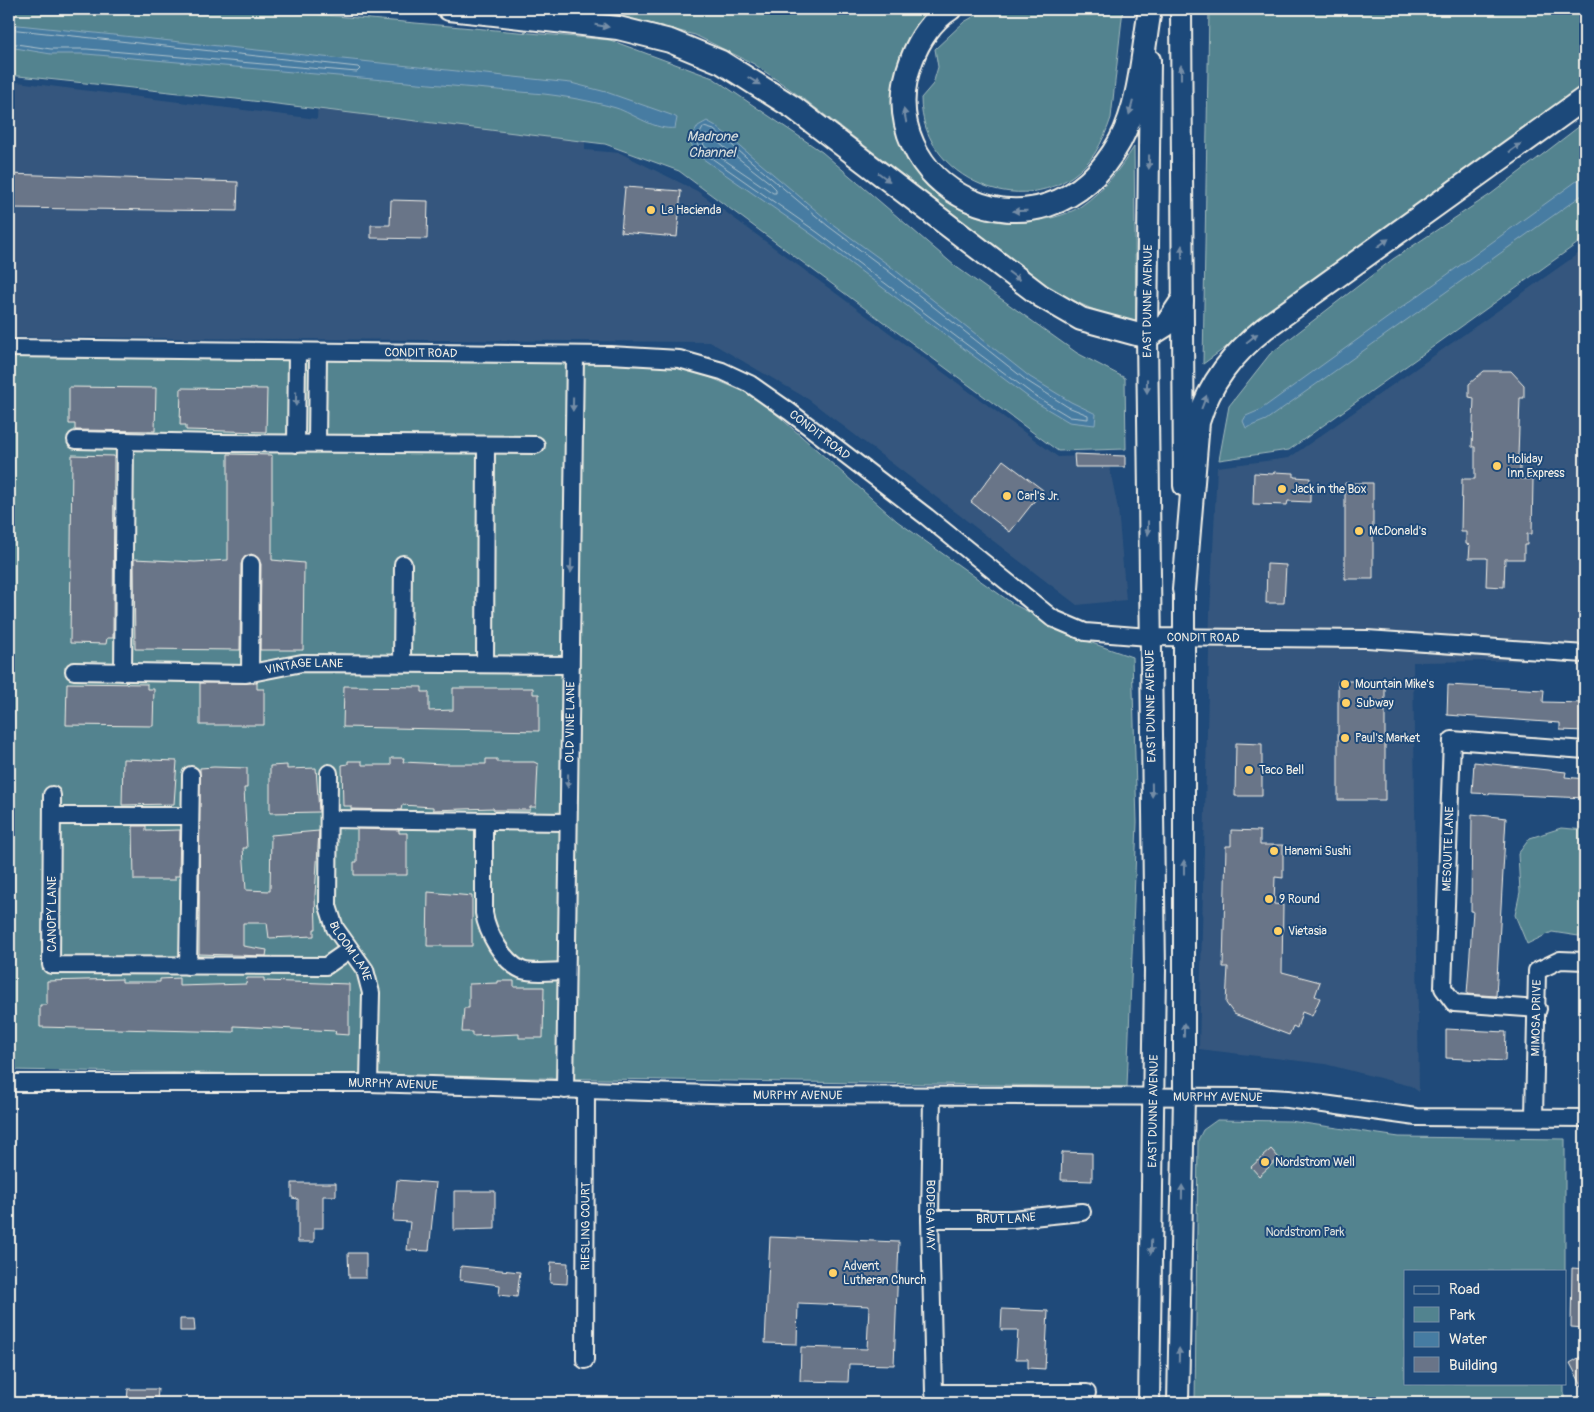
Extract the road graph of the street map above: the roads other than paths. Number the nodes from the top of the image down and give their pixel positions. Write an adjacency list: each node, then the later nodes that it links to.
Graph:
1 (449, 9): 7 (highway, one-way to 7)
2 (950, 9): 3 (highway, one-way to 2)
3 (1150, 9): 7 (main road, EAST DUNNE AVENUE, one-way to 7)
4 (1181, 9): 6 (main road, one-way to 4)
5 (1585, 98): 20 (highway, one-way to 5)
6 (1182, 301): 7 (highway); 20 (main road)
7 (1147, 337): 21 (main road, EAST DUNNE AVENUE, one-way to 21)
8 (9, 348): 9 (street, CONDIT ROAD)
9 (297, 353): 10 (street, CONDIT ROAD); 15 (street, one-way to 15)
10 (318, 353): 11 (street, CONDIT ROAD); 14 (street)
11 (575, 355): 21 (street, CONDIT ROAD); 26 (street, OLD VINE LANE, one-way to 26)
12 (76, 440): 13 (street)
13 (125, 441): 15 (street); 28 (street)
14 (317, 443): 15 (street); 16 (street)
15 (296, 444)
16 (486, 445): 17 (street); 25 (street)
17 (536, 446)
18 (251, 564): 29 (street)
19 (403, 564): 24 (street)
20 (1184, 590): 22 (main road)
21 (1149, 637): 22 (street, CONDIT ROAD); 48 (main road, EAST DUNNE AVENUE, one-way to 48)
22 (1185, 637): 23 (street, CONDIT ROAD); 49 (main road, one-way to 22)
23 (1585, 654)
24 (402, 663): 25 (street, VINTAGE LANE); 29 (street, VINTAGE LANE)
25 (485, 664): 26 (street, VINTAGE LANE)
26 (569, 665): 38 (street, OLD VINE LANE, one-way to 38)
27 (74, 671): 28 (street, VINTAGE LANE)
28 (123, 672): 29 (street, VINTAGE LANE)
29 (250, 673)
30 (1585, 750): 43 (street, MESQUITE LANE)
31 (329, 773): 36 (street, BLOOM LANE)
32 (191, 775): 35 (street)
33 (52, 795): 34 (street, CANOPY LANE)
34 (52, 816): 35 (street); 41 (street, CANOPY LANE)
35 (190, 816): 41 (street)
36 (329, 819): 37 (street); 39 (street, BLOOM LANE)
37 (484, 822): 38 (street); 42 (street)
38 (567, 822): 42 (street, OLD VINE LANE)
39 (349, 950): 41 (street, CANOPY LANE); 45 (street, BLOOM LANE)
40 (1585, 961): 43 (street, MIMOSA DRIVE)
41 (188, 966)
42 (565, 971): 46 (street, OLD VINE LANE)
43 (1538, 1010): 51 (street, MIMOSA DRIVE)
44 (9, 1083): 45 (street, MURPHY AVENUE)
45 (369, 1083): 46 (street, MURPHY AVENUE)
46 (565, 1090): 47 (street, MURPHY AVENUE)
47 (586, 1091): 50 (street, MURPHY AVENUE); 55 (street, RIESLING COURT)
48 (1154, 1095): 49 (street, MURPHY AVENUE); 50 (street, MURPHY AVENUE); 57 (main road, EAST DUNNE AVENUE, one-way to 57)
49 (1184, 1096): 51 (street, MURPHY AVENUE); 58 (main road, one-way to 49)
50 (932, 1097): 54 (street, BODEGA WAY)
51 (1534, 1118): 52 (street, MURPHY AVENUE)
52 (1585, 1118)
53 (1082, 1212): 54 (street, BRUT LANE)
54 (930, 1219): 56 (street, BODEGA WAY)
55 (585, 1360)
56 (1087, 1393)
57 (1149, 1403)
58 (1178, 1403)

